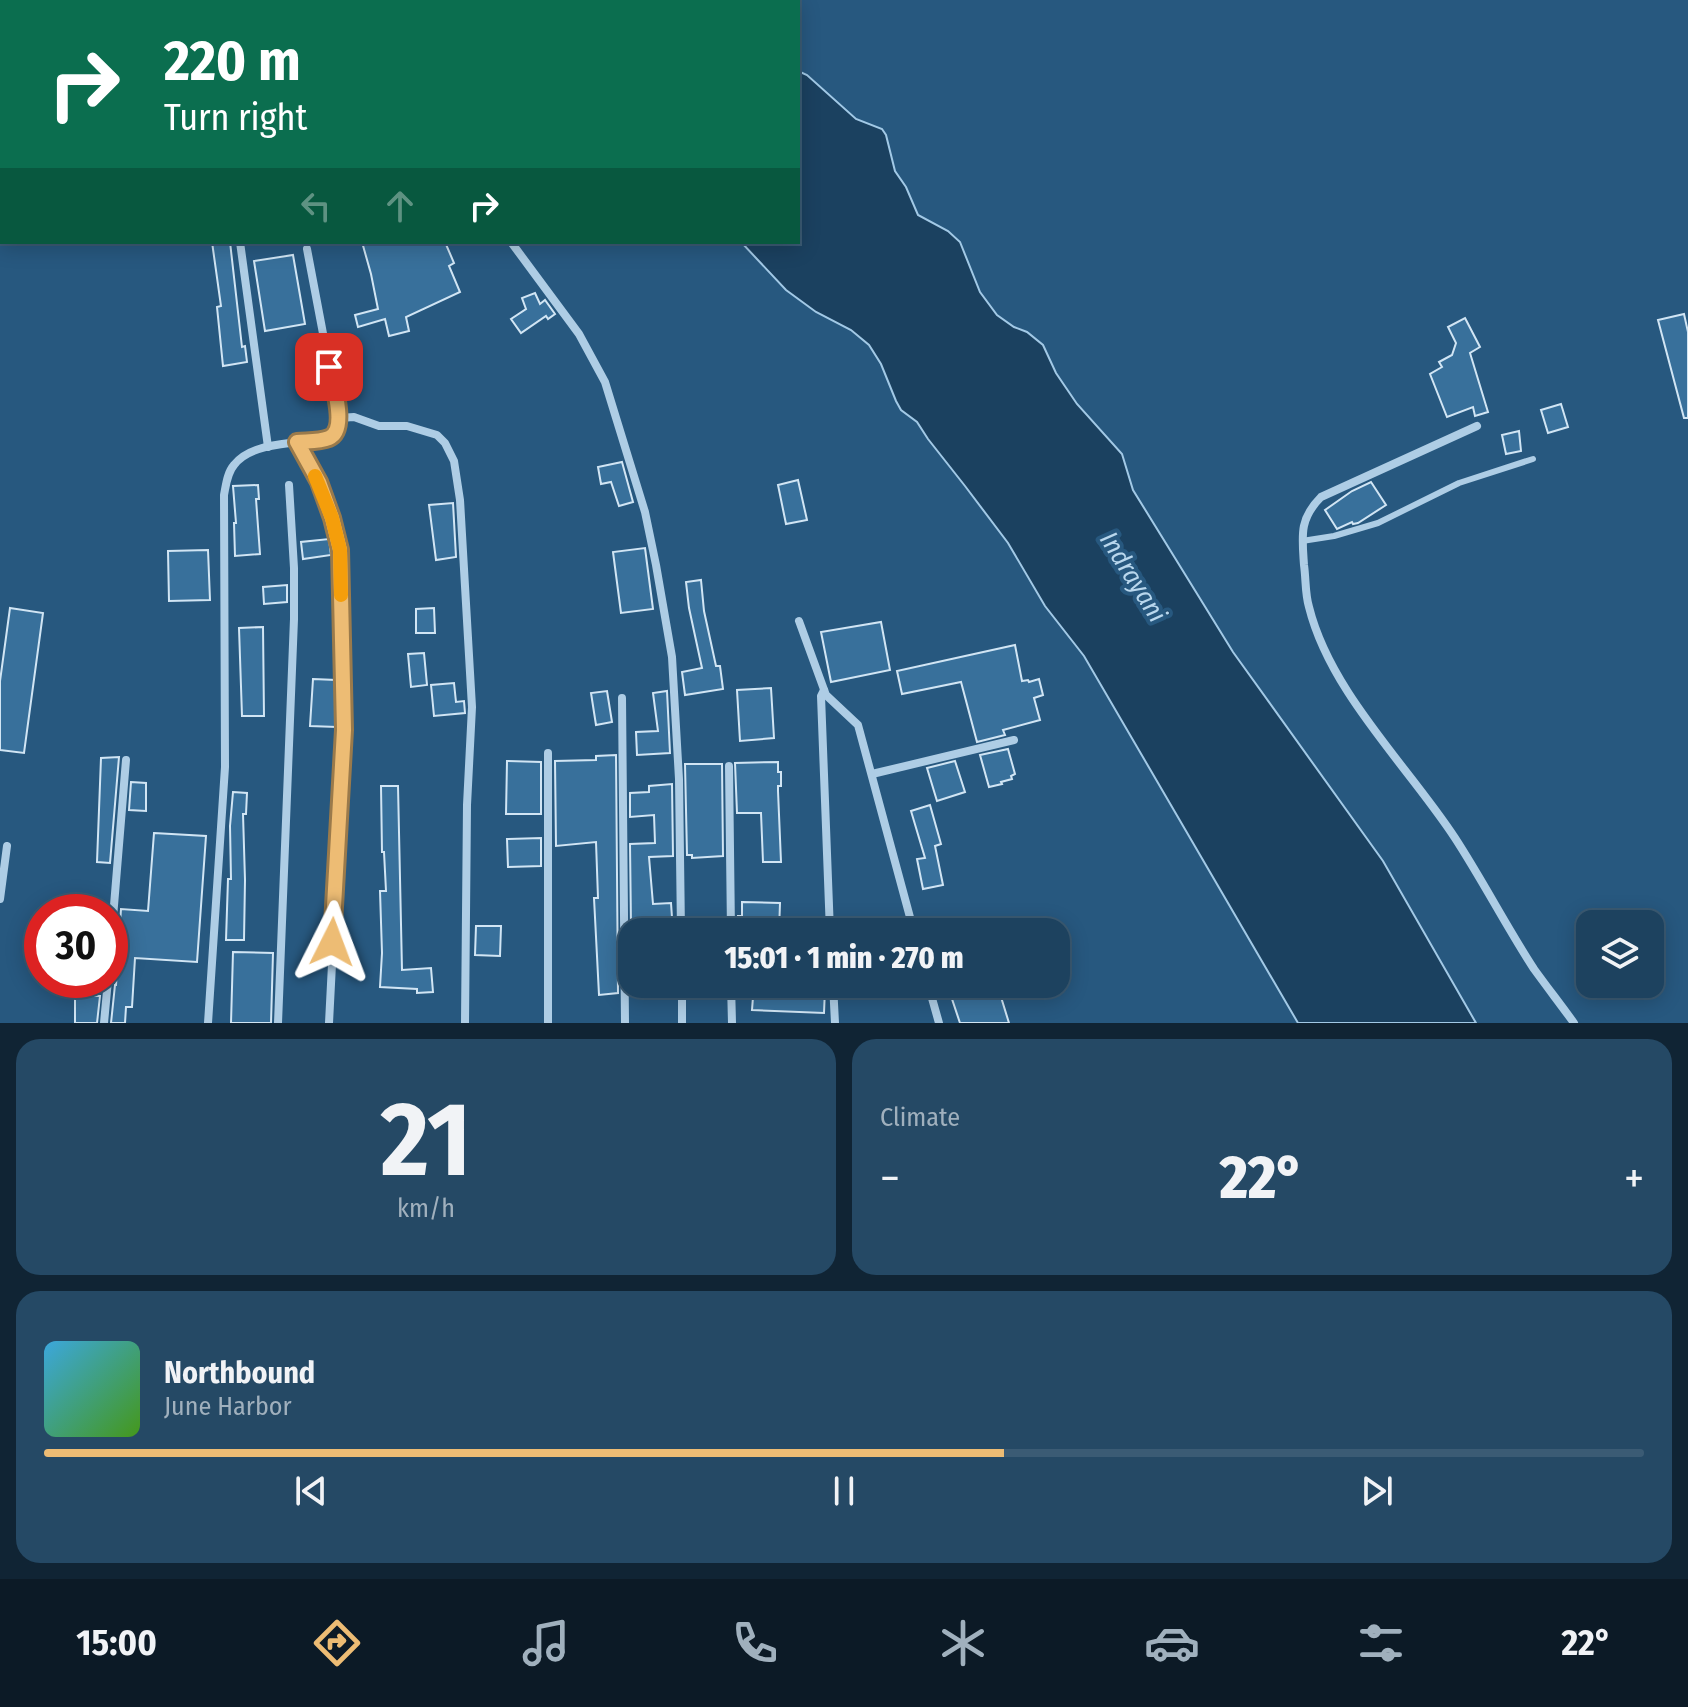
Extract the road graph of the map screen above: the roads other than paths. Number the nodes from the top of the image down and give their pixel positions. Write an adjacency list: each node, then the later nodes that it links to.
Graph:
1 (240, 244): 7 (street)
2 (512, 244): 22 (street)
3 (307, 249): 4 (street)
4 (339, 418): 6 (street); 35 (street)
5 (1477, 426): 10 (street)
6 (297, 442): 7 (street); 34 (street)
7 (268, 447): 32 (street)
8 (1533, 459): 10 (lane)
9 (289, 485): 33 (street)
10 (1302, 541): 42 (street)
11 (799, 621): 12 (street)
12 (824, 690): 18 (street); 24 (street)
13 (622, 698): 37 (street)
14 (1014, 740): 18 (street)
15 (548, 753): 36 (street)
16 (126, 760): 20 (street)
17 (729, 766): 23 (street)
18 (872, 774): 25 (street)
19 (7, 846): 21 (street)
20 (115, 894)
21 (0, 899)
22 (681, 918)
23 (731, 918)
24 (829, 918)
25 (910, 918)
26 (106, 998): 31 (street)
27 (682, 998): 38 (street)
28 (731, 998): 39 (street)
29 (834, 998): 40 (street)
30 (932, 998): 41 (street)
31 (104, 1023)
32 (208, 1023)
33 (278, 1023)
34 (329, 1023)
35 (465, 1023)
36 (548, 1023)
37 (625, 1023)
38 (682, 1023)
39 (732, 1023)
40 (835, 1023)
41 (939, 1023)
42 (1574, 1023)

